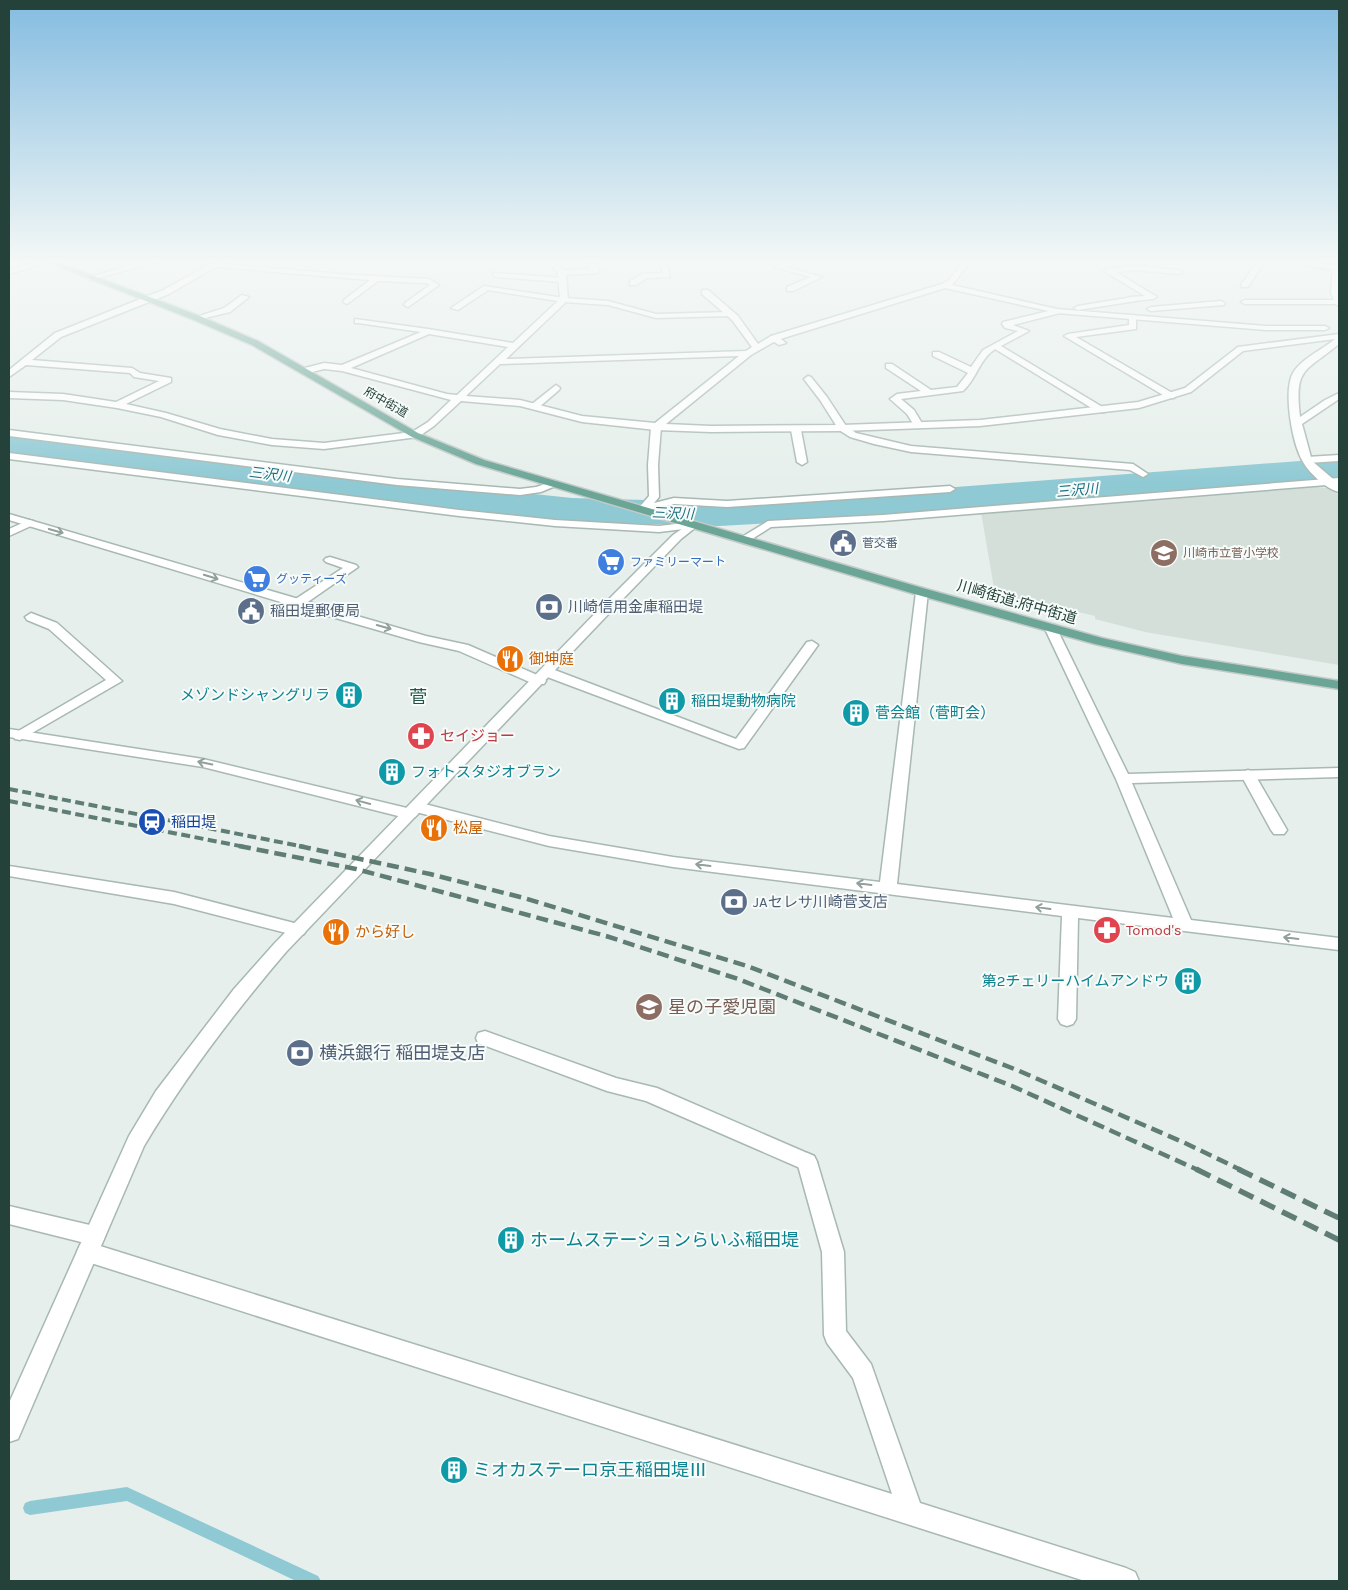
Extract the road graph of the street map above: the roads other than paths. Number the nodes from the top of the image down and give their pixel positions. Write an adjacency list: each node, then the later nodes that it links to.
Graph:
1 (57, 336): 19 (street)
2 (239, 336): 23 (main road, 府中街道)
3 (416, 336): 22 (street)
4 (458, 336): 14 (street)
5 (525, 336): 14 (street)
6 (747, 336): 16 (street)
7 (780, 336): 11 (street)
8 (1015, 336): 15 (street)
9 (1068, 336): 30 (street)
10 (1337, 336): 30 (street)
11 (774, 338): 13 (street); 16 (street)
12 (1339, 340): 36 (street)
13 (782, 343)
14 (514, 346): 20 (street)
15 (996, 346): 24 (street); 35 (street)
16 (756, 347): 17 (street)
17 (748, 353): 20 (street); 38 (street)
18 (936, 354): 24 (street)
19 (25, 362): 25 (street); 33 (street)
20 (497, 362): 32 (street)
21 (889, 366): 28 (street)
22 (342, 368): 23 (street); 32 (street)
23 (304, 371): 42 (main road, 府中街道)
24 (974, 372): 28 (street)
25 (9, 374)
26 (808, 379): 39 (street)
27 (556, 388): 34 (street)
28 (930, 393): 37 (street)
29 (9, 395): 33 (street)
30 (1171, 396): 35 (street)
31 (1339, 396): 36 (street)
32 (460, 398): 34 (street); 42 (street)
33 (117, 405): 42 (street)
34 (535, 406): 38 (street)
35 (1101, 410): 37 (street)
36 (1297, 423): 45 (street)
37 (918, 425): 39 (street)
38 (656, 427): 40 (street); 52 (street)
39 (842, 428): 40 (street); 47 (street)
40 (796, 430): 46 (street)
41 (9, 433): 49 (street)
42 (415, 435): 49 (main road, 府中街道)
43 (9, 456): 55 (street)
44 (1339, 458): 45 (street)
45 (1307, 460): 48 (street)
46 (802, 462)
47 (1142, 474)
48 (1334, 481): 51 (street); 57 (street)
49 (555, 484): 52 (main road, 府中街道)
50 (950, 488): 52 (street)
51 (1339, 489)
52 (642, 510): 55 (main road, 府中街道)
53 (9, 517): 54 (street)
54 (29, 523): 56 (street); 60 (street, one-way to 60)
55 (694, 528): 57 (main road, 川崎街道;府中街道); 64 (street)
56 (9, 533)
57 (743, 540): 59 (main road, 川崎街道;府中街道)
58 (330, 560): 60 (street)
59 (922, 592): 62 (main road, 川崎街道;府中街道); 73 (street)
60 (298, 603): 64 (street, one-way to 64)
61 (31, 617): 66 (street)
62 (1051, 629): 65 (main road, 川崎街道;府中街道); 69 (street)
63 (812, 645): 64 (street)
64 (543, 676): 70 (street)
65 (1339, 685)
66 (14, 734): 70 (street, one-way to 66)
67 (1339, 772): 68 (street)
68 (1248, 775): 69 (street); 71 (street)
69 (1123, 779): 75 (street)
70 (413, 811): 73 (street, one-way to 70); 76 (street)
71 (1279, 830)
72 (9, 871): 76 (street)
73 (888, 887): 74 (street, one-way to 73)
74 (1070, 912): 75 (street); 78 (street)
75 (1184, 924): 77 (street, one-way to 75)
76 (298, 930): 81 (street)
77 (1339, 944)
78 (1067, 1019)
79 (485, 1038): 83 (street)
80 (9, 1215): 81 (street)
81 (91, 1244): 82 (street); 83 (street)
82 (9, 1430)
83 (911, 1514): 84 (street)
84 (1126, 1581)

